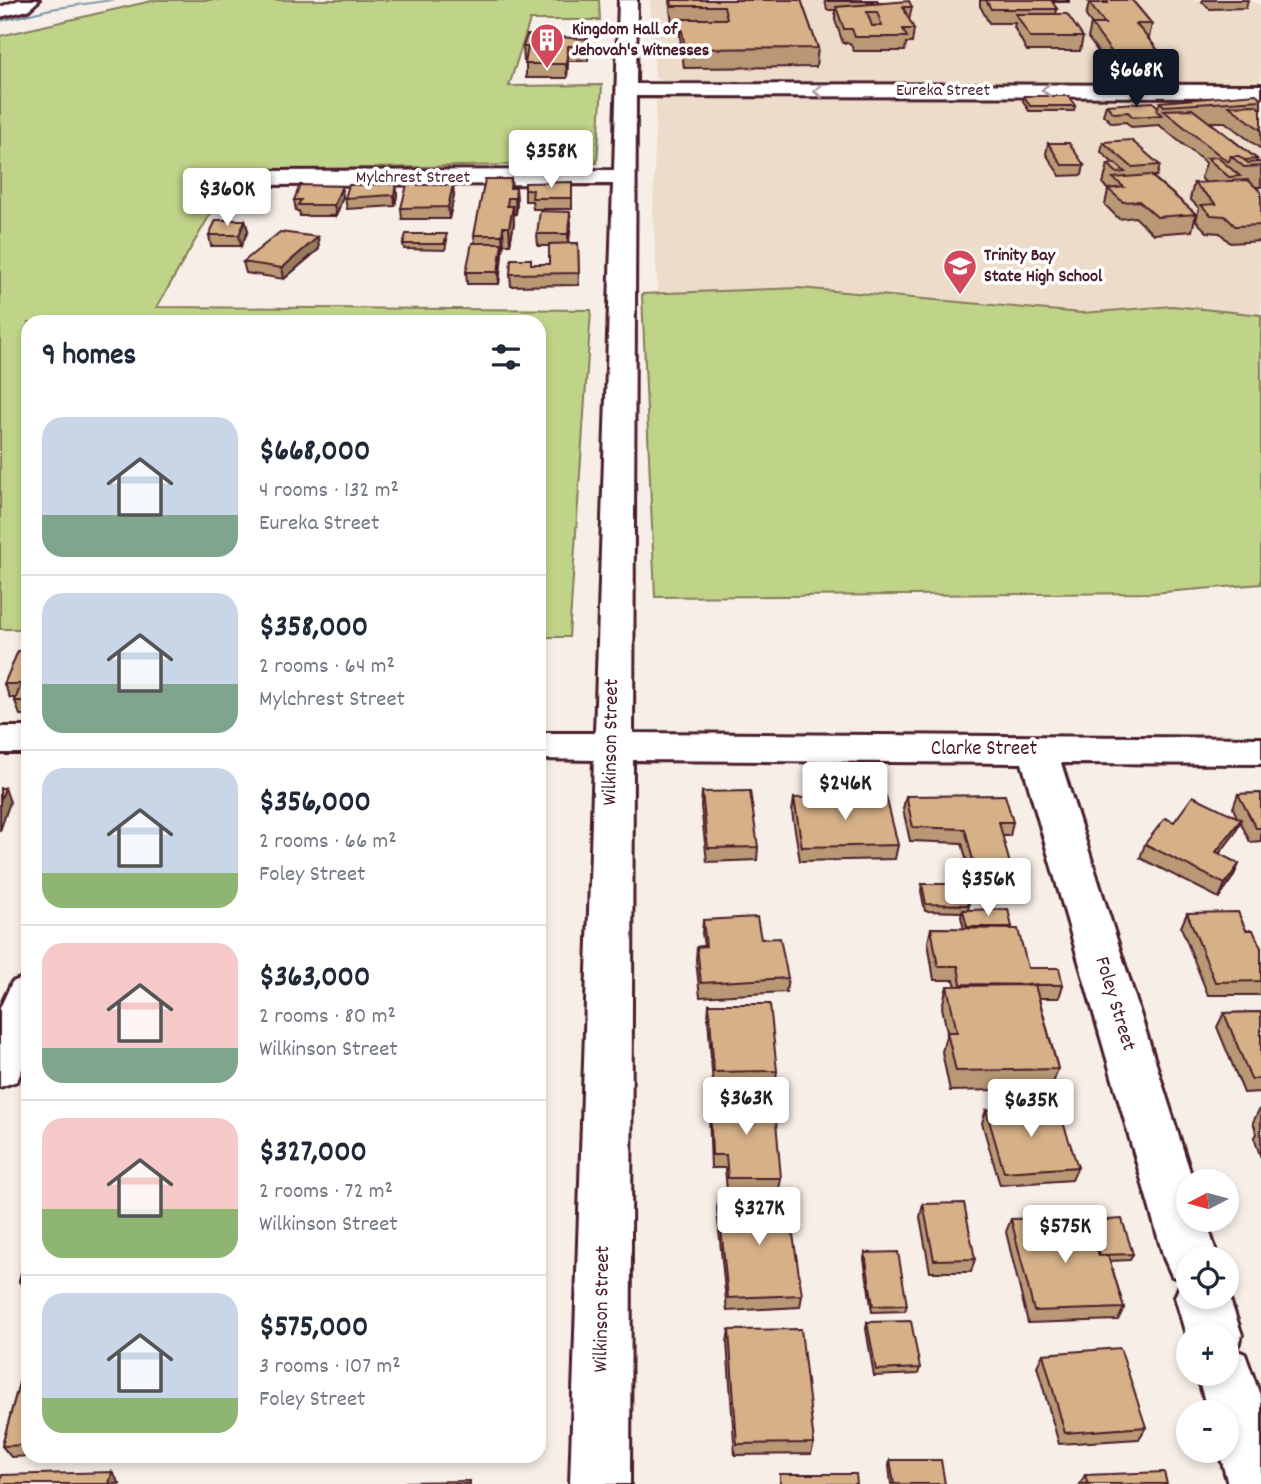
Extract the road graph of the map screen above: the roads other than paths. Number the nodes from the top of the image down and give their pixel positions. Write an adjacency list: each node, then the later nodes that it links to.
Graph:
1 (628, 0): 4 (street, Wilkinson Street)
2 (29, 2): 3 (street)
3 (0, 12)
4 (625, 90): 5 (street, Eureka Street, one-way to 4); 6 (street, Wilkinson Street)
5 (1261, 91)
6 (626, 177): 7 (street, Mylchrest Street); 11 (street, Wilkinson Street)
7 (242, 178)
8 (0, 740): 9 (street)
9 (21, 740)
10 (546, 747): 11 (street, Clarke Street)
11 (612, 748): 12 (street, Clarke Street); 18 (street, Wilkinson Street)
12 (1038, 750): 13 (street, Clarke Street); 16 (street, Foley Street)
13 (1261, 751)
14 (21, 1013): 15 (street)
15 (0, 1067)
16 (1187, 1246)
17 (1229, 1386): 19 (street)
18 (600, 1484)
19 (1258, 1484)

